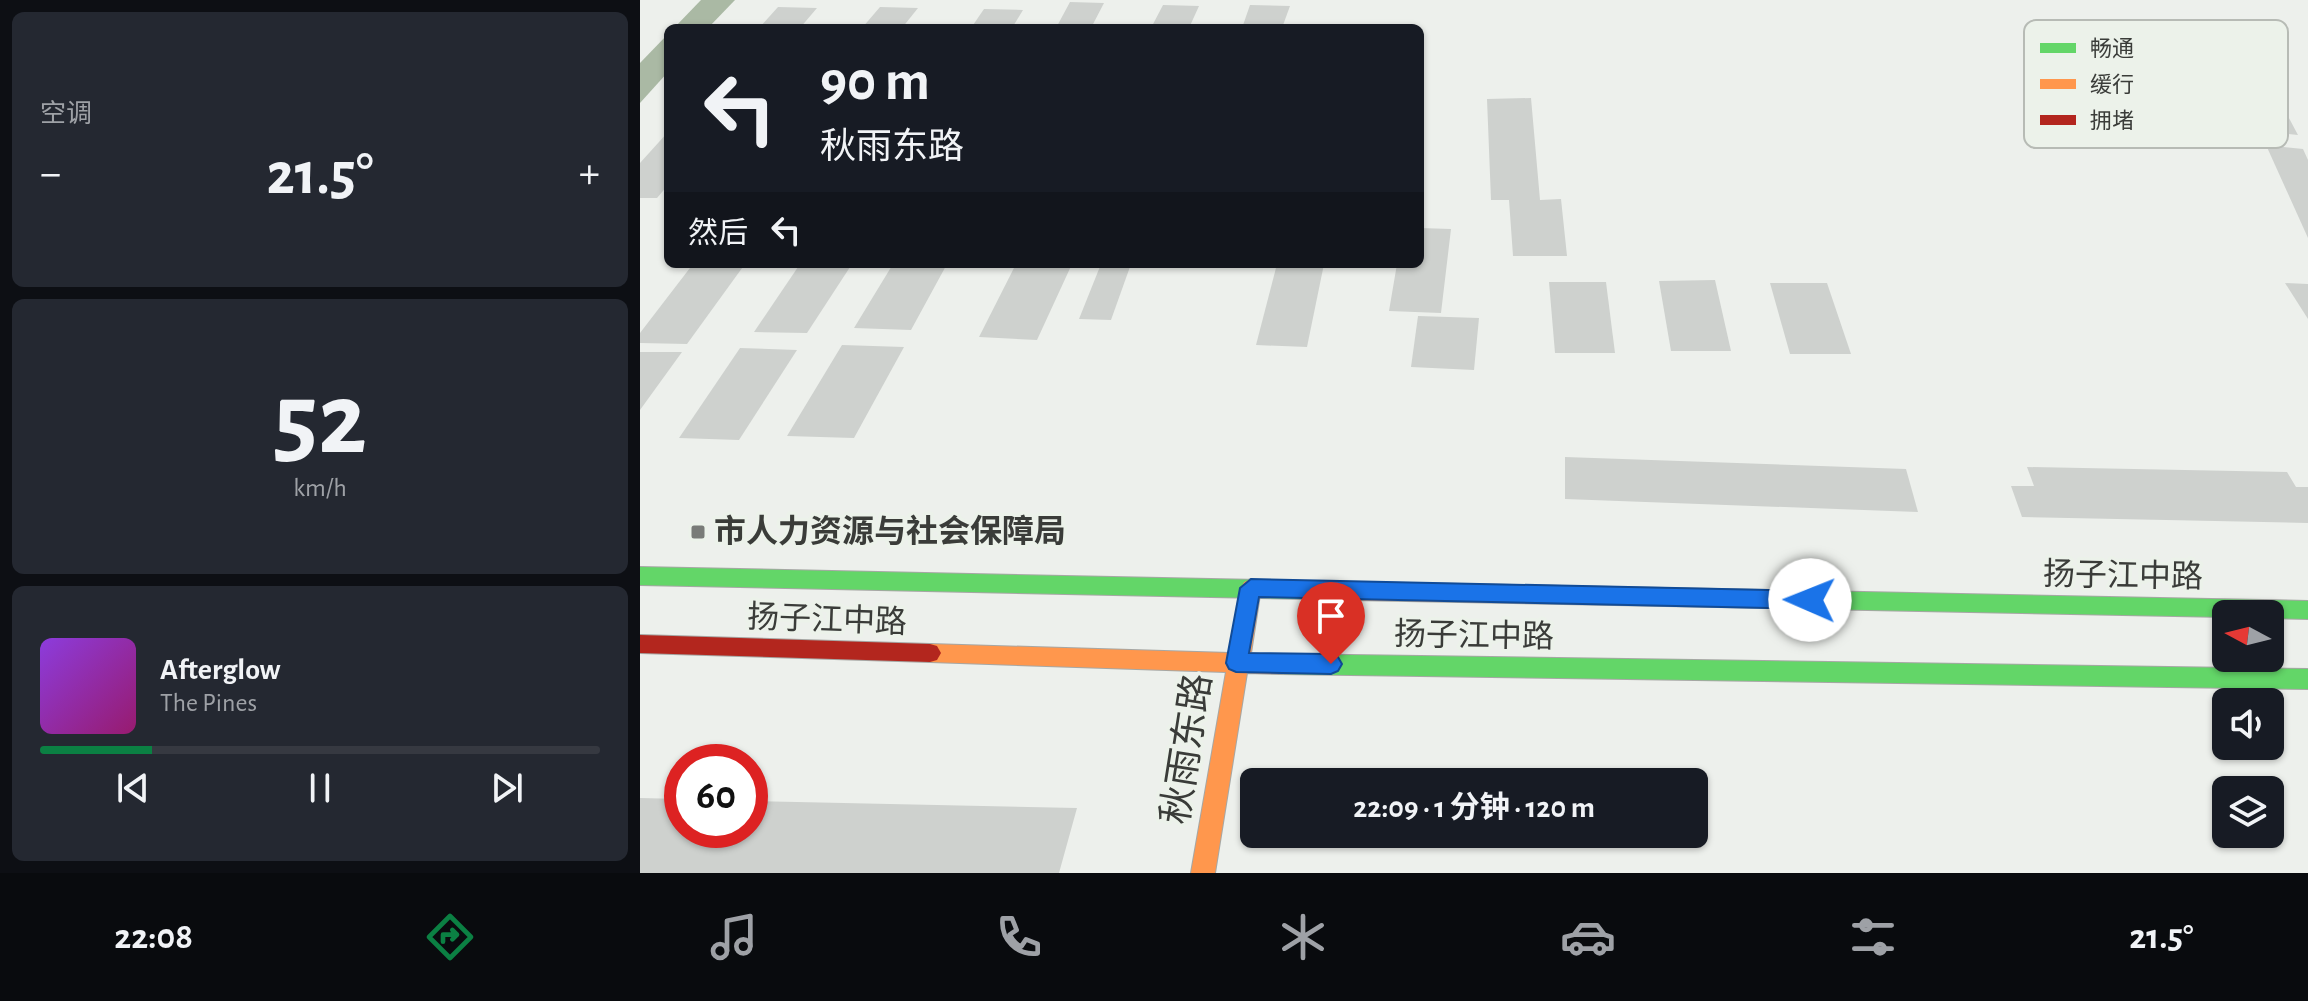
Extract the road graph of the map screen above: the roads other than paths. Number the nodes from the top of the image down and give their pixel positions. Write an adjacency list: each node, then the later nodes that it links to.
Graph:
1 (640, 576): 2 (main road, 扬子江中路)
2 (1251, 588): 3 (main road, 扬子江中路); 5 (main road, 秋雨东路)
3 (2308, 610)
4 (640, 644): 5 (main road, 扬子江中路)
5 (1236, 663): 6 (main road, 扬子江中路); 7 (main road, 秋雨东路)
6 (2308, 679)
7 (1203, 873)

